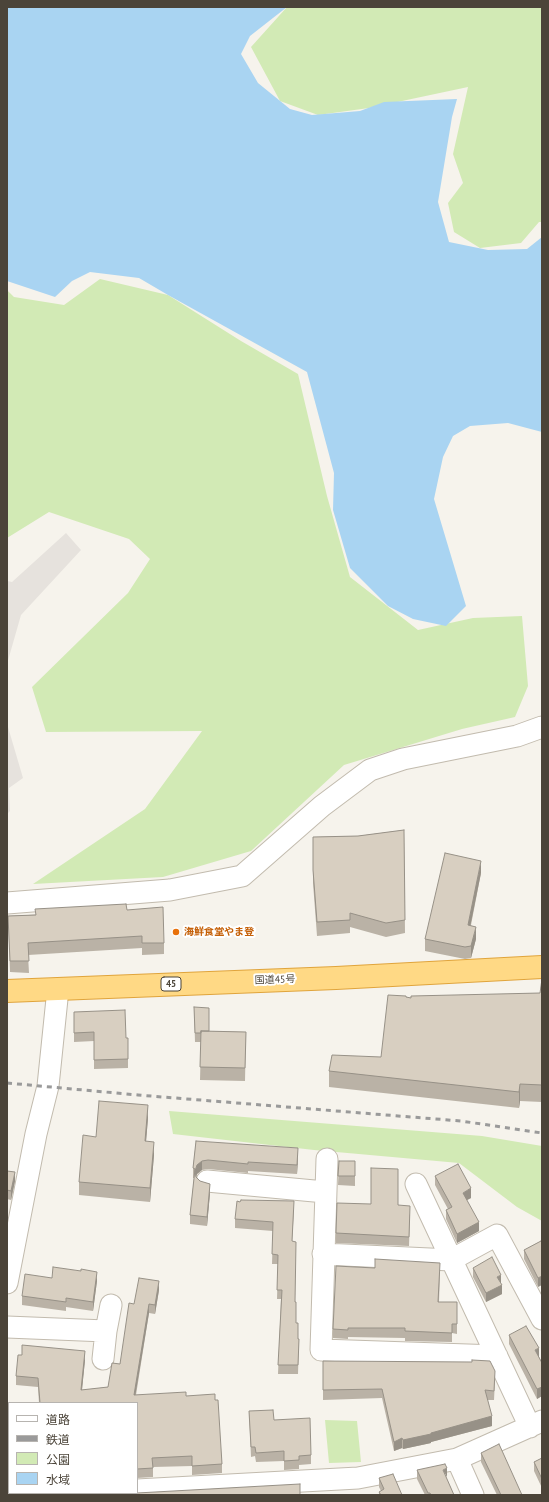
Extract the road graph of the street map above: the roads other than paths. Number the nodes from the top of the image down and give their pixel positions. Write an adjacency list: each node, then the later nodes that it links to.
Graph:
1 (542, 727): 2 (street)
2 (7, 903)
3 (542, 967): 4 (highway, 国道45号 / 45)
4 (58, 989): 5 (highway, 国道45号 / 45); 12 (street)
5 (7, 991)
6 (327, 1159): 9 (street)
7 (207, 1181): 9 (street)
8 (416, 1184): 11 (street)
9 (325, 1192): 10 (street)
10 (323, 1254): 11 (street); 17 (street)
11 (451, 1260): 14 (street); 17 (street)
12 (7, 1283)
13 (111, 1305): 16 (street)
14 (542, 1319)
15 (7, 1327): 16 (street)
16 (106, 1331): 18 (street)
17 (497, 1356): 19 (street)
18 (103, 1359)
19 (536, 1424): 20 (street)
20 (457, 1459): 21 (street); 25 (street)
21 (359, 1486): 22 (street)
22 (138, 1490)
23 (75, 1494): 24 (street)
24 (59, 1495)
25 (473, 1495)

